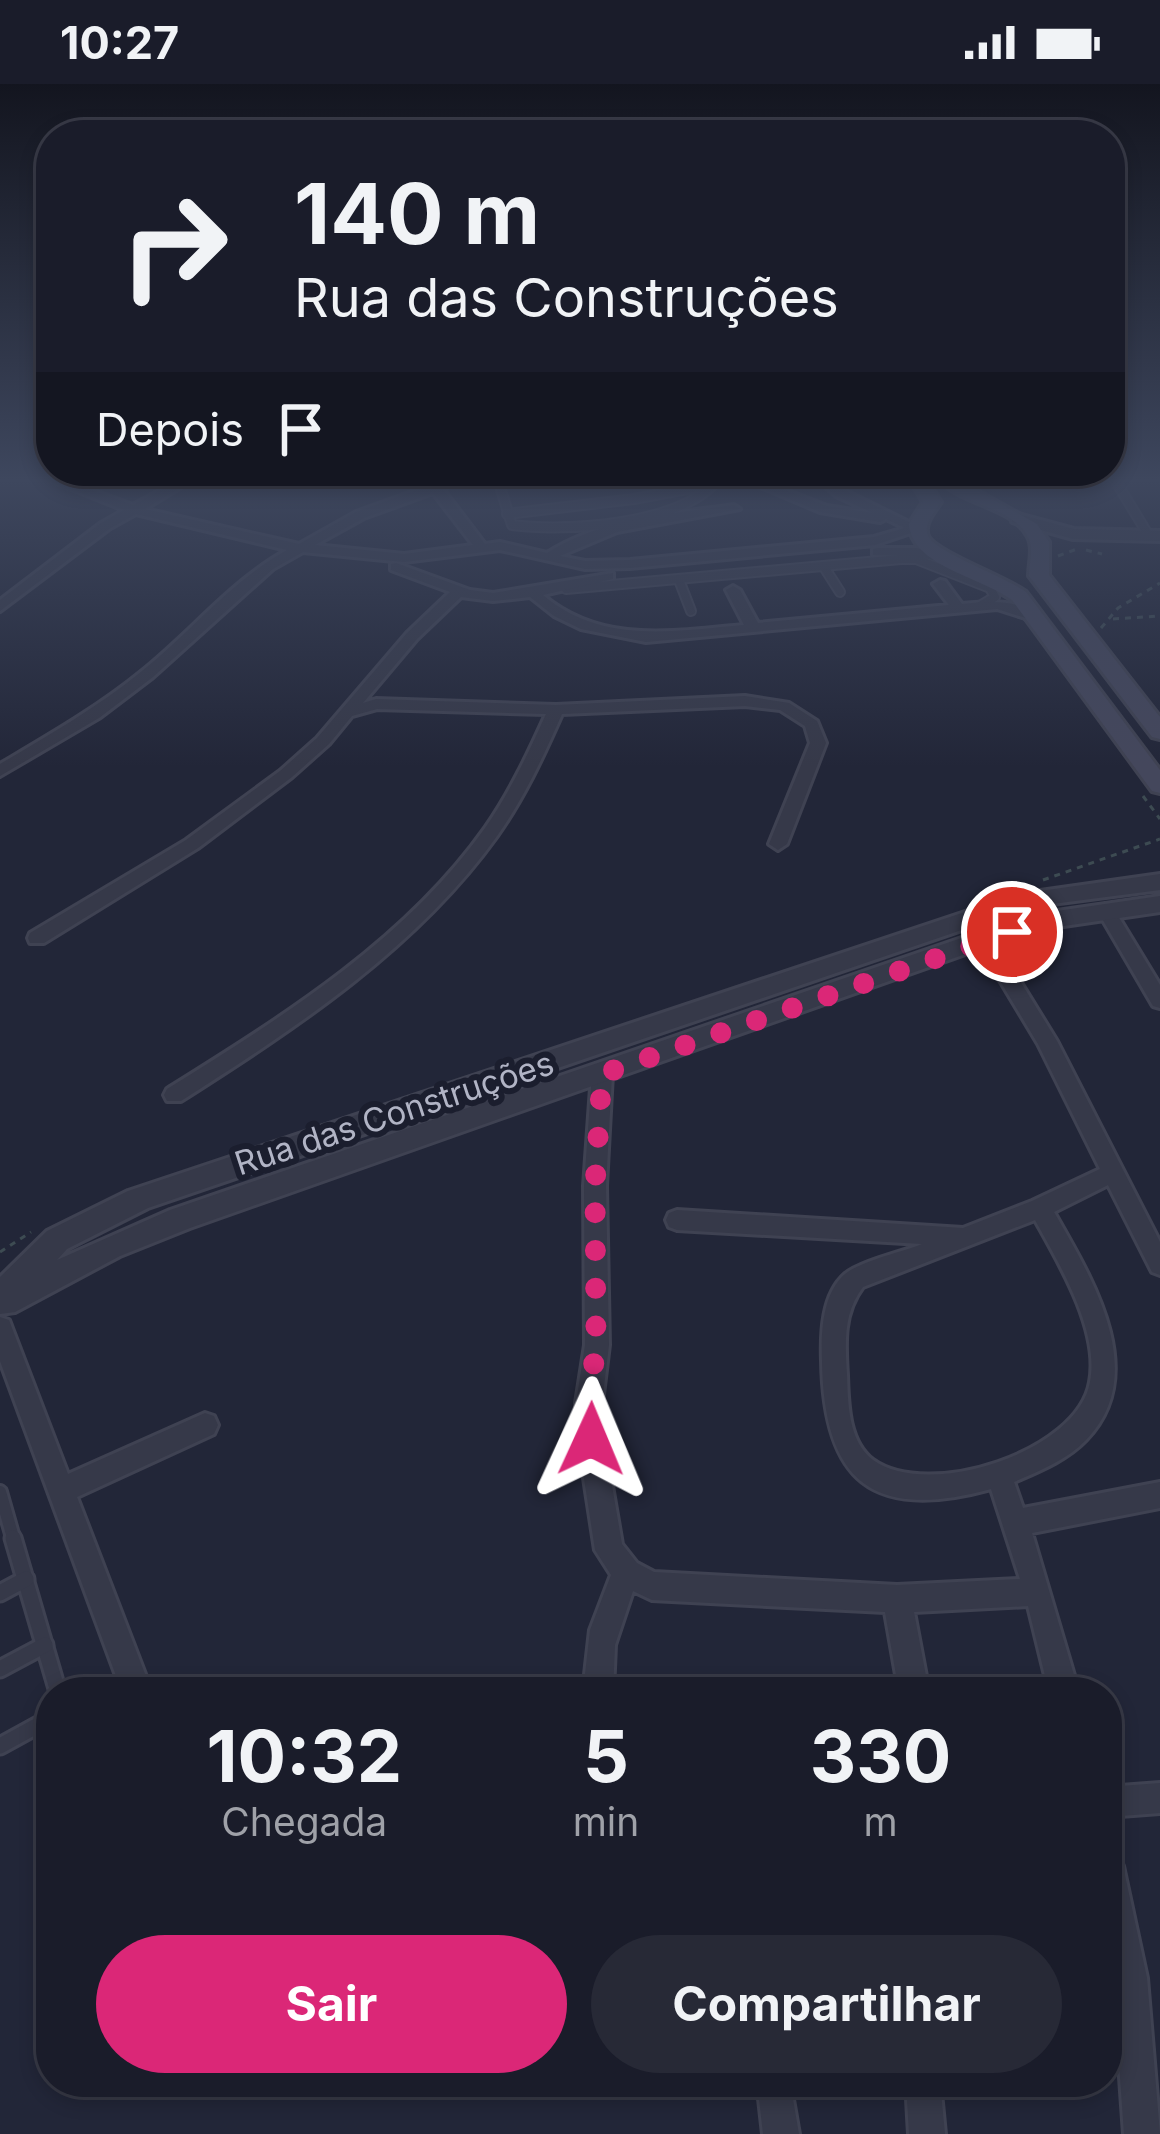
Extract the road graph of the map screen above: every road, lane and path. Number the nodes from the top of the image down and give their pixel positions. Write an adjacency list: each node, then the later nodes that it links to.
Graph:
1 (43, 576): 22 (street)
2 (263, 576): 35 (street)
3 (420, 576): 14 (street)
4 (433, 576): 14 (street)
5 (574, 576): 15 (street)
6 (615, 576): 15 (street)
7 (727, 576): 12 (lane)
8 (830, 576): 19 (lane)
9 (955, 576): 23 (lane)
10 (970, 576): 21 (main road)
11 (1039, 576): 34 (main road)
12 (679, 580): 20 (lane); 25 (lane)
13 (1160, 583): 27 (path)
14 (439, 584): 18 (street)
15 (566, 584): 20 (street)
16 (940, 584): 24 (street)
17 (733, 590): 28 (street)
18 (458, 592): 20 (street); 30 (street)
19 (840, 592)
20 (534, 594): 28 (street)
21 (1005, 597): 23 (street); 37 (main road)
22 (0, 607)
23 (976, 607): 24 (street)
24 (959, 609): 28 (street)
25 (691, 611)
26 (1160, 616): 27 (path)
27 (1112, 619): 29 (path)
28 (754, 630)
29 (1096, 632)
30 (383, 669): 31 (street); 33 (street)
31 (439, 708): 32 (street); 33 (street)
32 (556, 710): 40 (street); 48 (street)
33 (350, 712): 44 (street)
34 (1160, 732)
35 (0, 771)
36 (1134, 783): 38 (path)
37 (1160, 785)
38 (1160, 819)
39 (1160, 839): 41 (path)
40 (778, 844)
41 (1040, 881)
42 (1158, 893): 43 (street, Rua das Construções); 54 (street, Rua das Construções)
43 (1106, 910): 45 (street, Rua das Construções); 46 (street)
44 (37, 938)
45 (985, 939): 47 (street, Rua das Construções); 49 (street)
46 (1160, 1001)
47 (602, 1074): 54 (street, Rua das Construções); 63 (street)
48 (174, 1095)
49 (1113, 1173): 50 (street); 53 (street)
50 (1040, 1208): 52 (street); 57 (street)
51 (677, 1220): 52 (street)
52 (968, 1237): 57 (street)
53 (1160, 1265)
54 (0, 1300)
55 (0, 1328): 58 (street)
56 (205, 1425): 58 (street)
57 (1000, 1478): 62 (street)
58 (62, 1490): 71 (street)
59 (0, 1492): 61 (lane)
60 (1160, 1495): 62 (street)
61 (4, 1521): 64 (lane)
62 (1017, 1523): 65 (street)
63 (627, 1573): 67 (street); 72 (street)
64 (26, 1579): 66 (lane); 68 (lane)
65 (1038, 1592): 67 (street); 74 (street)
66 (0, 1593)
67 (897, 1599): 73 (street)
68 (45, 1645): 69 (lane); 70 (lane)
69 (0, 1669)
70 (54, 1677)
71 (131, 1677)
72 (598, 1677)
73 (911, 1677)
74 (1060, 1677)
75 (36, 1726): 76 (lane)
76 (0, 1746)
77 (1160, 1798): 78 (street)
78 (1122, 1801)
79 (1122, 1939): 84 (street)
80 (776, 2097): 82 (street)
81 (924, 2097): 83 (street)
82 (781, 2134)
83 (927, 2134)
84 (1142, 2134)

